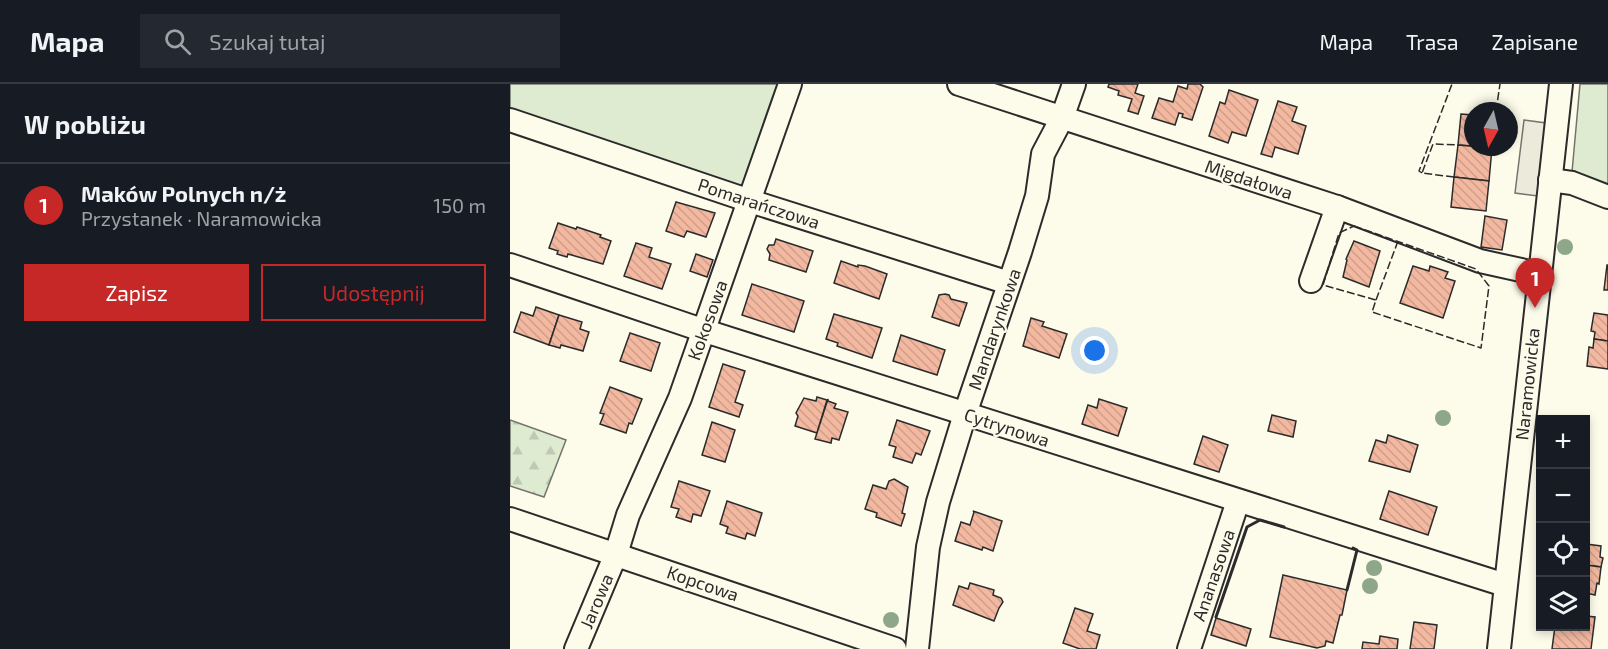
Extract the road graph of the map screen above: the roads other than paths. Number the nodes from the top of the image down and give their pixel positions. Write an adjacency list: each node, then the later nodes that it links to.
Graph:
1 (790, 84): 9 (street, Kokosowa)
2 (959, 84): 5 (street, Migdałowa)
3 (1074, 84): 5 (street, Mandarynkowa)
4 (1561, 84): 7 (street, Naramowicka)
5 (1062, 118): 10 (street, Migdałowa); 14 (street, Mandarynkowa)
6 (510, 120): 9 (street, Pomarańczowa)
7 (1550, 180): 8 (street); 12 (street, Naramowicka)
8 (1608, 197)
9 (750, 201): 14 (street, Pomarańczowa); 15 (street, Kokosowa)
10 (1337, 207): 12 (street, Migdałowa); 13 (street)
11 (510, 265): 15 (street, Cytrynowa)
12 (1539, 274): 20 (street, Naramowicka)
13 (1311, 281)
14 (1009, 283): 16 (street, Mandarynkowa)
15 (702, 330): 16 (street, Cytrynowa); 19 (street, Kokosowa)
16 (965, 414): 17 (street, Cytrynowa); 23 (street, Mandarynkowa)
17 (1238, 501): 20 (street, Cytrynowa); 24 (street, Ananasowa)
18 (510, 519): 19 (street, Kopcowa)
19 (616, 554): 21 (street, Kopcowa); 22 (street, Jarowa)
20 (1505, 585): 25 (street, Naramowicka)
21 (890, 648)
22 (576, 649)
23 (917, 649)
24 (1189, 649)
25 (1498, 649)

